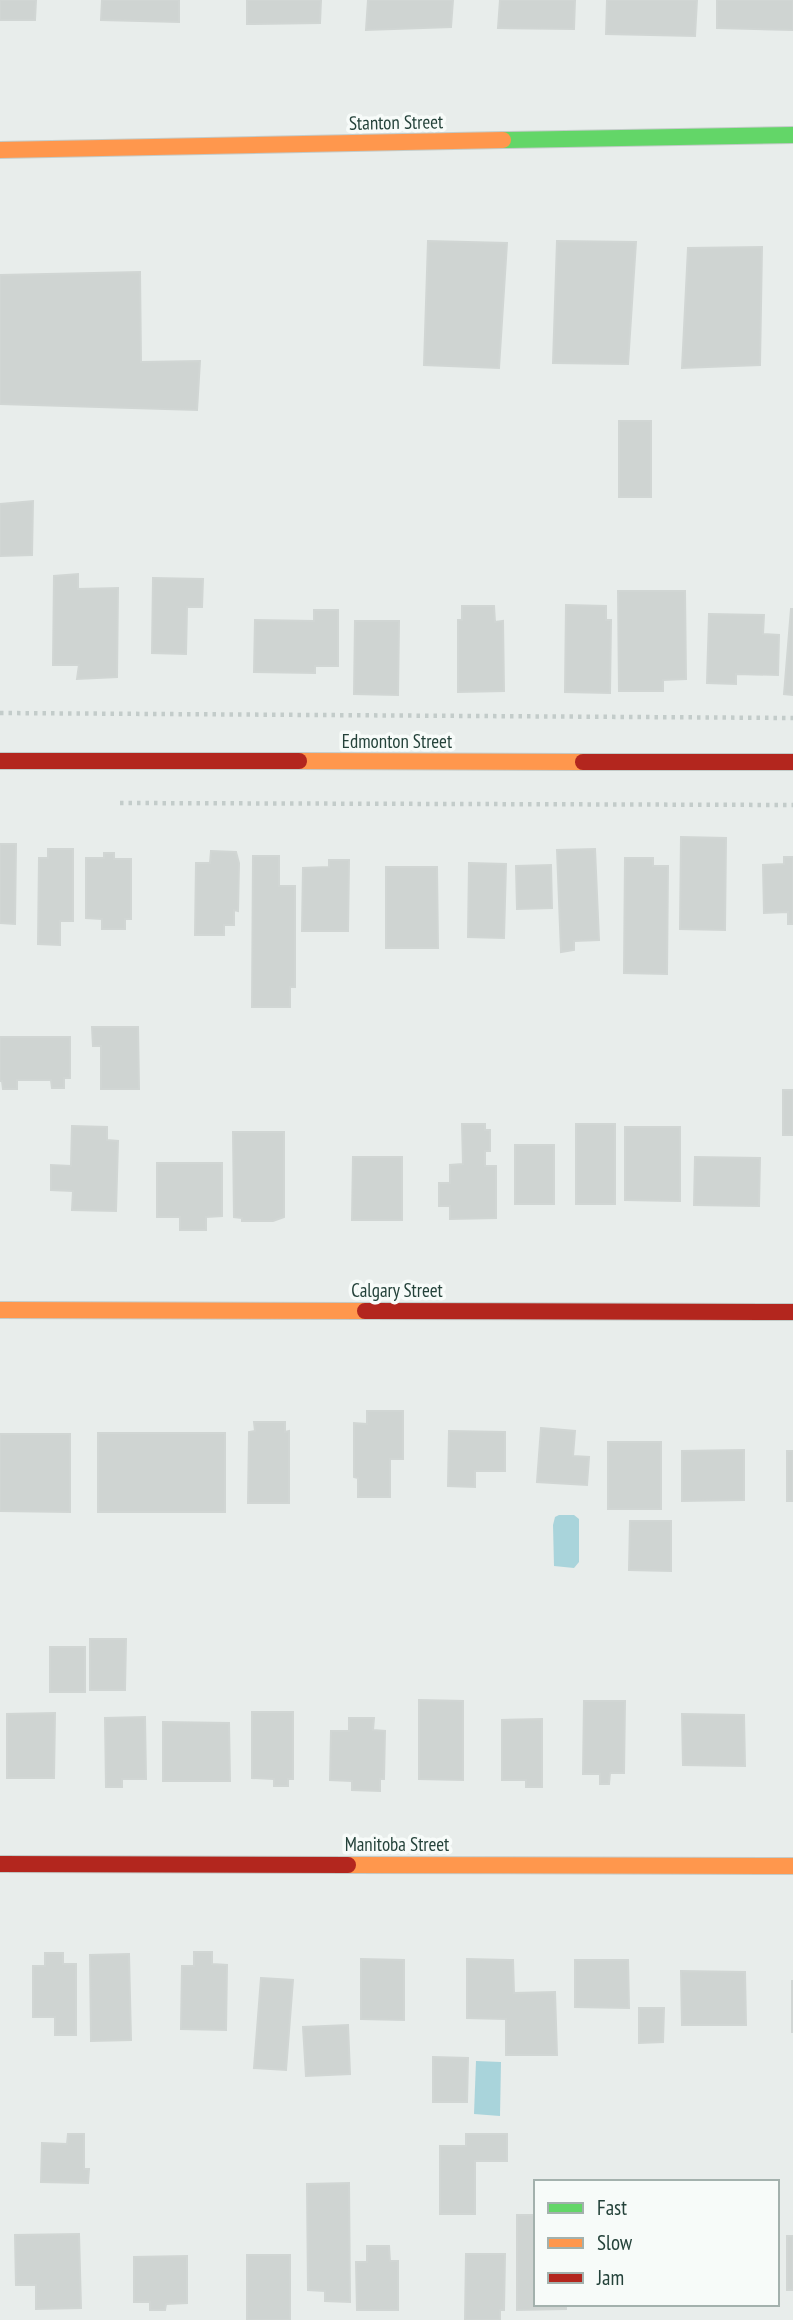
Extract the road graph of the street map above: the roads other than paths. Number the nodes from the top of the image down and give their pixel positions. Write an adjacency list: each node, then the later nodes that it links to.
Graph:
1 (793, 135): 2 (street, Stanton Street)
2 (0, 150)
3 (0, 761): 4 (street, Edmonton Street)
4 (793, 762)
5 (0, 1310): 6 (street, Calgary Street)
6 (793, 1312)
7 (0, 1864): 8 (street, Manitoba Street)
8 (793, 1866)

